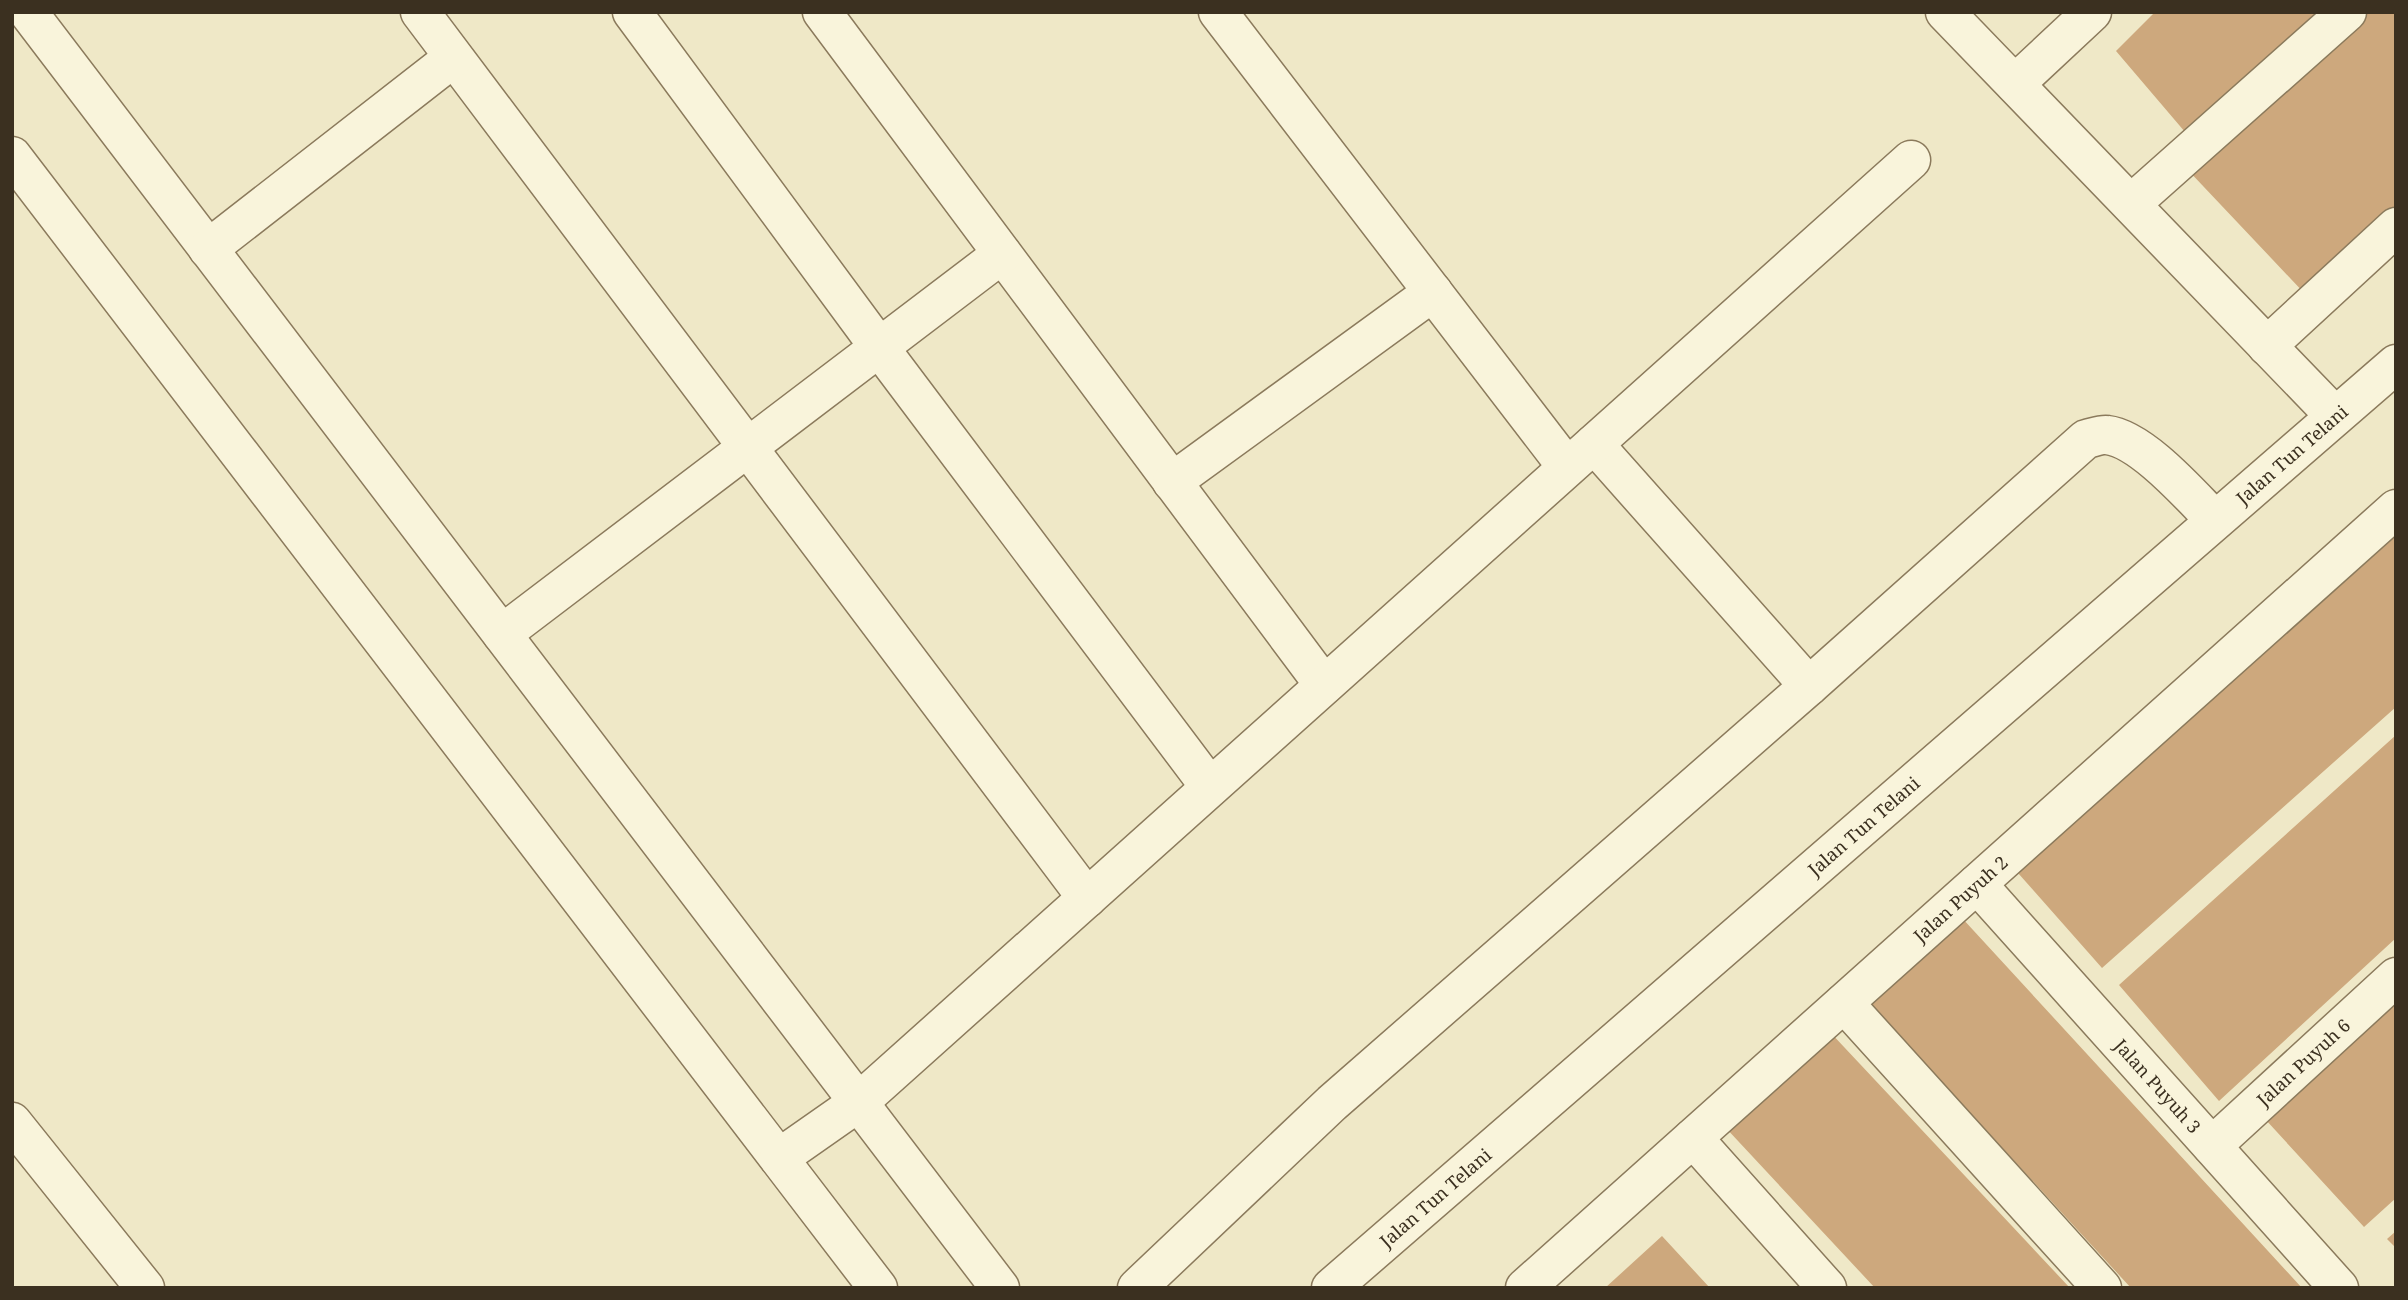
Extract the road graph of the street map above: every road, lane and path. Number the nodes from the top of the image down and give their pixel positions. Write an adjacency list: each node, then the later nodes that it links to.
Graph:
1 (28, 12): 15 (street)
2 (632, 12): 19 (street)
3 (822, 12): 16 (street)
4 (1218, 12): 17 (street)
5 (1945, 12): 10 (street)
6 (2092, 12): 10 (street)
7 (2347, 12): 13 (street)
8 (421, 13): 9 (street)
9 (453, 58): 15 (street); 22 (street)
10 (2015, 84): 13 (street)
11 (12, 156): 39 (street)
12 (1911, 160): 23 (street)
13 (2131, 204): 18 (street)
14 (2396, 227): 18 (street)
15 (208, 249): 27 (street)
16 (1002, 254): 19 (street); 24 (street)
17 (1433, 292): 23 (street); 24 (street)
18 (2267, 346): 21 (street)
19 (879, 347): 22 (street); 30 (street)
20 (2396, 364): 21 (street, Jalan Tun Telani)
21 (2335, 416): 26 (street, Jalan Tun Telani)
22 (747, 448): 27 (street); 32 (street)
23 (1581, 455): 28 (street); 29 (street)
24 (1172, 482): 28 (street)
25 (2396, 509): 31 (street, Jalan Puyuh 2)
26 (2215, 520): 29 (street); 44 (street, Jalan Tun Telani)
27 (502, 634): 35 (street)
28 (1324, 685): 30 (street)
29 (1810, 685): 43 (street)
30 (1210, 787): 32 (street)
31 (1976, 884): 34 (street, Jalan Puyuh 2); 38 (street, Jalan Puyuh 3)
32 (1087, 898): 35 (street)
33 (2396, 976): 38 (street, Jalan Puyuh 6)
34 (1844, 1003): 37 (street, Jalan Puyuh 2); 47 (street)
35 (859, 1102): 39 (street); 42 (street)
36 (12, 1122): 40 (street)
37 (1693, 1138): 45 (street, Jalan Puyuh 2); 46 (street)
38 (2212, 1146): 48 (street, Jalan Puyuh 3)
39 (779, 1158): 41 (street)
40 (145, 1288)
41 (878, 1288)
42 (1000, 1288)
43 (1137, 1288)
44 (1331, 1288)
45 (1525, 1288)
46 (1827, 1288)
47 (2102, 1288)
48 (2339, 1288)

